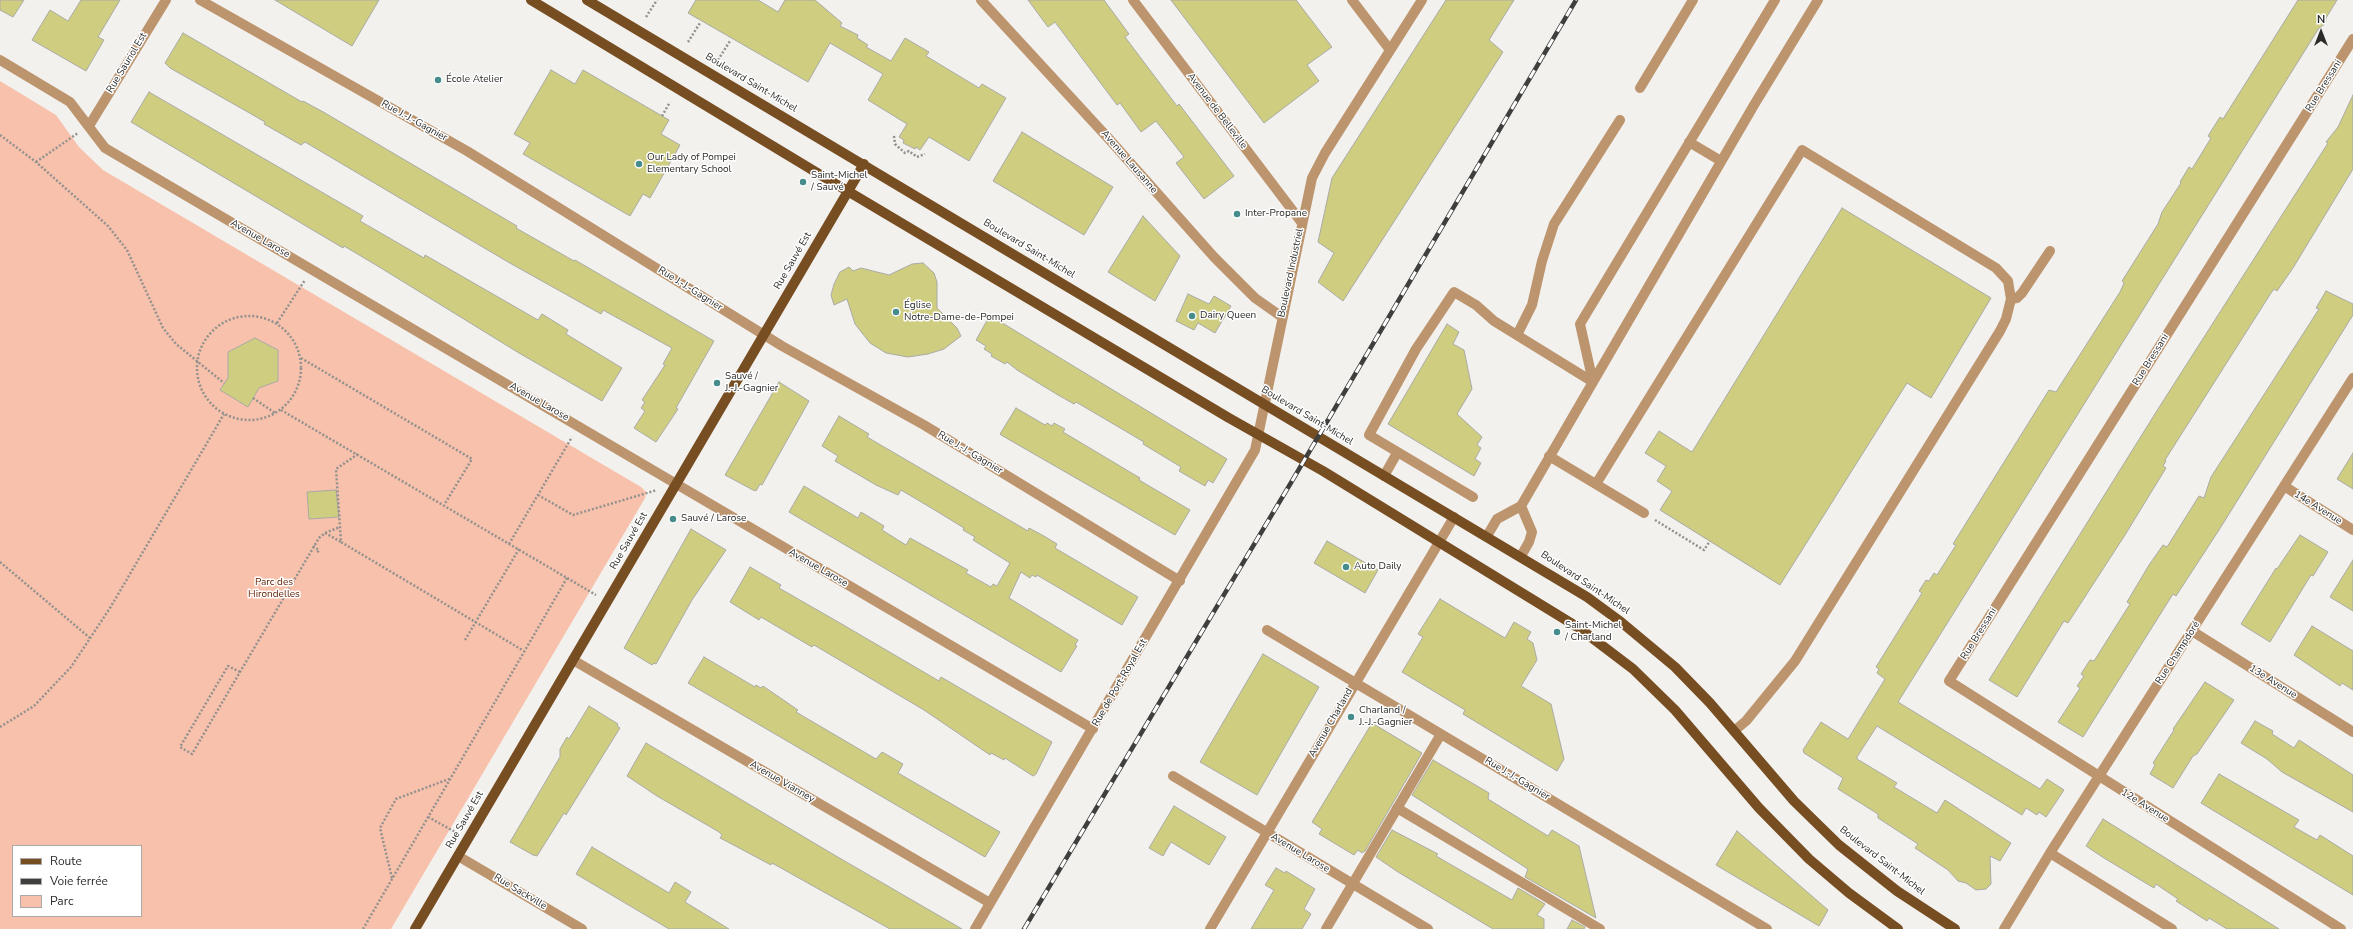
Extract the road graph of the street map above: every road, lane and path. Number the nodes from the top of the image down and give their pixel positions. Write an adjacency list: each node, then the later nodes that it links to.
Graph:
1 (166, 0): 25 (street, Rue Sauriol Est)
2 (200, 0): 40 (street, Rue J.-J.-Gagnier)
3 (531, 0): 33 (main road)
4 (587, 0): 32 (main road, Boulevard Saint-Michel)
5 (657, 0): 13 (path)
6 (981, 0): 38 (street, Avenue Lausanne)
7 (1133, 0): 34 (street, Avenue de Belleville)
8 (1352, 0): 18 (street)
9 (1422, 0): 18 (street, Boulevard Industriel)
10 (1693, 0): 21 (street)
11 (1775, 0): 28 (street)
12 (1818, 0): 30 (street)
13 (646, 17)
14 (700, 23): 16 (path)
15 (2353, 39): 92 (street, Rue Bressani)
16 (688, 42)
17 (730, 42): 20 (path)
18 (1390, 50): 34 (street, Boulevard Industriel)
19 (0, 60): 25 (street, Avenue Larose)
20 (718, 60)
21 (1640, 88)
22 (670, 102): 23 (path)
23 (662, 116)
24 (1620, 120): 41 (street)
25 (89, 126): 31 (path); 36 (street, Avenue Larose)
26 (0, 135): 31 (path)
27 (894, 136): 29 (path)
28 (1689, 142): 30 (street); 45 (street)
29 (924, 154)
30 (1721, 161): 45 (street)
31 (36, 162): 43 (path)
32 (864, 164): 33 (main road, Rue Sauvé Est); 48 (main road, Boulevard Saint-Michel)
33 (848, 191): 40 (main road, Rue Sauvé Est); 53 (main road)
34 (1302, 223): 38 (street, Boulevard Industriel)
35 (2050, 251): 37 (street)
36 (312, 269): 39 (path); 52 (street, Avenue Larose)
37 (2011, 299): 58 (street); 96 (street)
38 (1282, 317): 48 (street, Boulevard Industriel)
39 (277, 324): 42 (path); 43 (path)
40 (764, 335): 59 (main road, Rue Sauvé Est); 82 (street, Rue J.-J.-Gagnier)
41 (1517, 335): 45 (street); 54 (street)
42 (300, 357): 49 (path); 63 (path)
43 (197, 362): 46 (path); 51 (path)
44 (2353, 378): 60 (street, Rue Champdoré)
45 (1593, 382): 56 (street)
46 (224, 383)
47 (253, 398): 50 (path)
48 (1264, 405): 53 (street, Boulevard Industriel); 57 (main road, Boulevard Saint-Michel)
49 (281, 410): 50 (path); 55 (path)
50 (275, 413): 51 (path)
51 (224, 414): 87 (path)
52 (579, 425): 59 (street, Avenue Larose); 61 (path)
53 (1258, 433): 74 (main road); 82 (street, Rue de Port-Royal Est)
54 (1397, 453): 57 (street); 62 (street)
55 (358, 454): 63 (path); 68 (path)
56 (1549, 456): 58 (street); 64 (street)
57 (1384, 476): 66 (main road, Boulevard Saint-Michel)
58 (1596, 484): 65 (street)
59 (676, 485): 61 (path); 83 (main road, Rue Sauvé Est); 95 (street, Avenue Larose)
60 (2284, 486): 69 (street, 14e Avenue); 86 (street, Rue Champdoré)
61 (538, 495): 75 (path)
62 (1473, 497)
63 (444, 505): 75 (path)
64 (1521, 506): 71 (street); 79 (street)
65 (1644, 513)
66 (1454, 517): 71 (main road, Boulevard Saint-Michel); 74 (street, Avenue Charland)
67 (1659, 523): 72 (path)
68 (340, 527): 70 (path); 73 (path)
69 (2353, 530)
70 (325, 533): 73 (path); 76 (path)
71 (1487, 536): 79 (main road, Boulevard Saint-Michel)
72 (1710, 541)
73 (341, 542): 84 (path)
74 (1439, 542): 93 (street, Avenue Charland); 111 (main road)
75 (510, 544): 77 (path)
76 (313, 546): 78 (path); 91 (path)
77 (519, 549): 81 (path); 84 (path)
78 (317, 553)
79 (1521, 556): 96 (main road, Boulevard Saint-Michel)
80 (0, 562): 87 (path)
81 (567, 578): 83 (path); 89 (path)
82 (1180, 580): 95 (street, Rue de Port-Royal Est)
83 (607, 602): 90 (main road, Rue Sauvé Est)
84 (476, 622): 88 (path); 89 (path)
85 (1267, 630): 93 (street, Rue J.-J.-Gagnier)
86 (2192, 631): 97 (street, 13e Avenue); 100 (street, Rue Champdoré)
87 (90, 638): 94 (path)
88 (465, 640)
89 (524, 651): 101 (path)
90 (573, 660): 105 (main road, Rue Sauvé Est); 110 (street, Avenue Vianney)
91 (240, 672): 91 (path)
92 (1950, 681): 100 (street, 12e Avenue)
93 (1355, 683): 98 (street, Rue J.-J.-Gagnier); 104 (street, Avenue Charland)
94 (0, 727)
95 (1093, 729): 110 (street, Rue de Port-Royal Est)
96 (1734, 731): 121 (main road, Boulevard Saint-Michel)
97 (2353, 732)
98 (1441, 734): 102 (street); 120 (street, Rue J.-J.-Gagnier)
99 (1173, 776): 104 (street, Avenue Larose)
100 (2098, 777): 106 (street, Rue Champdoré); 124 (street, 12e Avenue)
101 (450, 779): 103 (path); 108 (path)
102 (1397, 808): 109 (street); 119 (street)
103 (428, 817): 105 (path); 108 (path)
104 (1267, 833): 109 (street, Avenue Larose); 116 (street, Avenue Charland)
105 (468, 839): 107 (main road, Rue Sauvé Est)
106 (2050, 853): 122 (street, Rue Champdoré); 123 (street)
107 (458, 856): 113 (main road, Rue Sauvé Est); 114 (street, Rue Sackville)
108 (392, 878): 112 (path)
109 (1352, 884): 117 (street); 118 (street, Avenue Larose)
110 (990, 903): 115 (street, Rue de Port-Royal Est)
111 (1894, 928)
112 (363, 929)
113 (415, 929)
114 (582, 929)
115 (975, 929)
116 (1210, 929)
117 (1326, 929)
118 (1428, 929)
119 (1600, 929)
120 (1767, 929)
121 (1955, 929)
122 (2004, 929)
123 (2172, 929)
124 (2341, 929)

